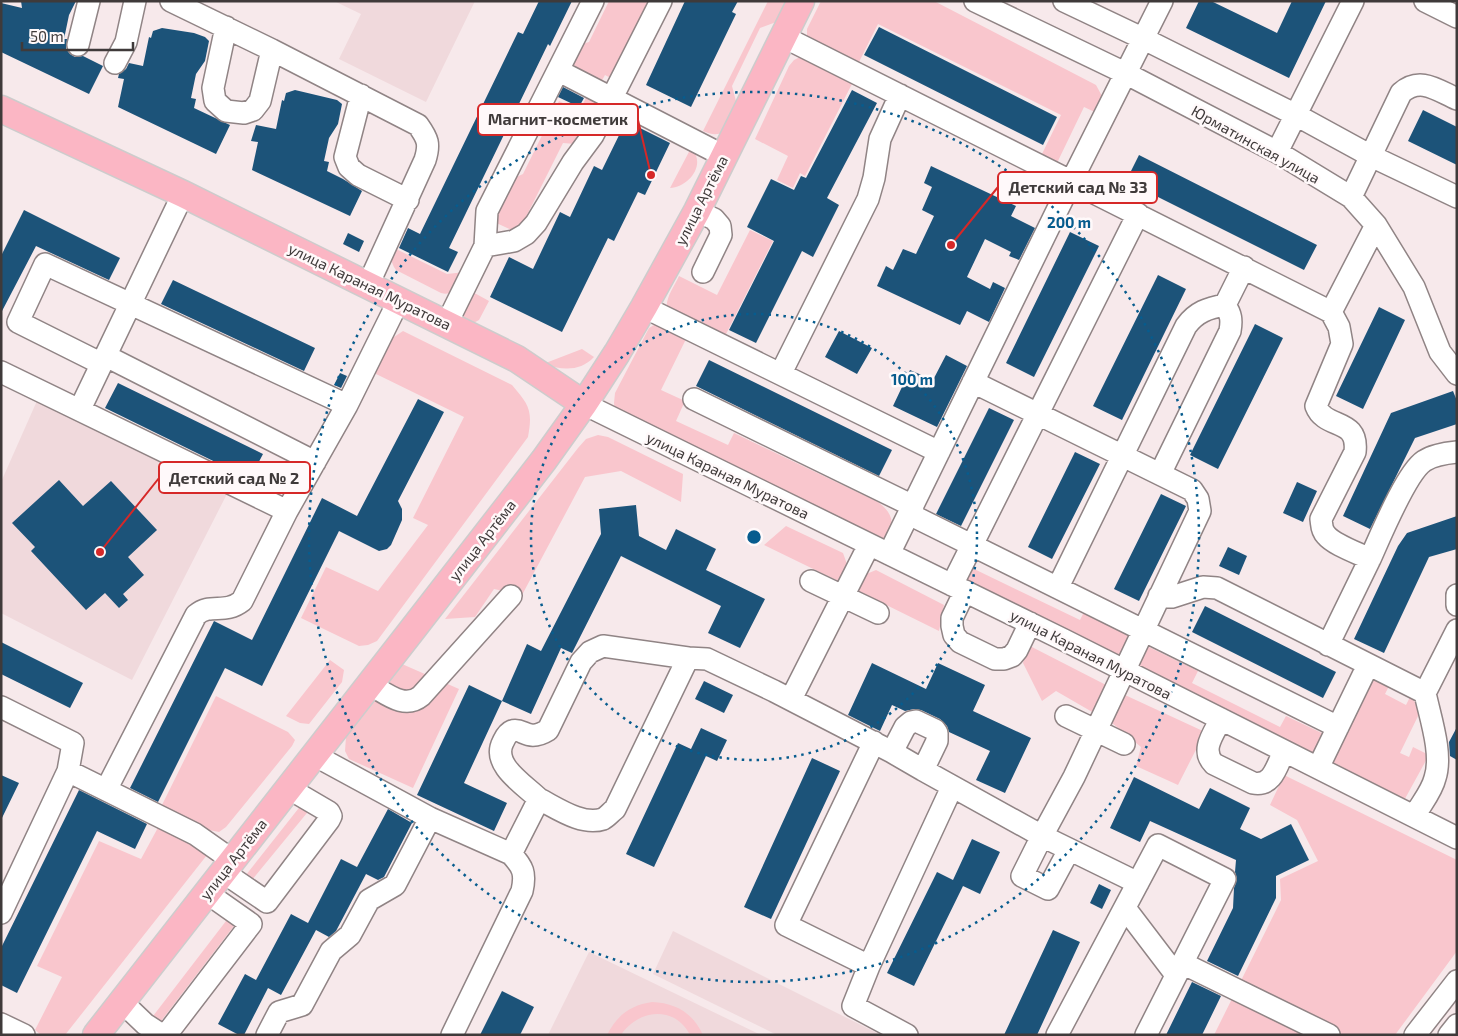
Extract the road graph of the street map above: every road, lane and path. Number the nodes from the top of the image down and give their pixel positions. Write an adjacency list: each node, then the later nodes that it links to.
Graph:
1 (89, 1): 16 (street)
2 (135, 1): 18 (street)
3 (171, 1): 13 (street)
4 (593, 1): 19 (street)
5 (661, 1): 23 (street)
6 (801, 1): 14 (main road, улица Артёма)
7 (975, 1): 20 (street, Юрматинская улица)
8 (1162, 1): 15 (street)
9 (1353, 1): 26 (street)
10 (1425, 1): 12 (street)
11 (1075, 4): 15 (street)
12 (1453, 11)
13 (226, 27): 17 (street); 17 (street)
14 (784, 37): 21 (street); 28 (main road, улица Артёма)
15 (1144, 39): 20 (street); 26 (street)
16 (78, 46)
17 (272, 50): 22 (street)
18 (116, 63)
19 (559, 71): 23 (street); 38 (street)
20 (1127, 74): 27 (street, Юрматинская улица); 30 (street)
21 (900, 95): 30 (street); 50 (street)
22 (361, 96): 34 (street); 34 (street)
23 (613, 98): 28 (street); 38 (street)
24 (1457, 99): 29 (street)
25 (1, 108): 31 (main road, улица Караная Муратова)
26 (1296, 115): 27 (street); 29 (street)
27 (1278, 152): 32 (street, Юрматинская улица)
28 (724, 156): 35 (main road, улица Артёма)
29 (1371, 156): 32 (street); 33 (street)
30 (1072, 182): 36 (street); 52 (street)
31 (183, 194): 41 (main road, улица Караная Муратова); 43 (street)
32 (1351, 197): 37 (street, Юрматинская улица)
33 (1457, 197)
34 (408, 200): 41 (street)
35 (697, 211): 40 (street); 45 (main road, улица Артёма)
36 (1138, 214): 39 (street); 57 (street)
37 (1376, 225): 46 (street); 51 (street, Юрматинская улица)
38 (485, 246): 47 (street)
39 (1244, 267): 44 (street); 46 (street)
40 (703, 272)
41 (368, 285): 42 (main road, улица Караная Муратова)
42 (399, 300): 47 (main road, улица Караная Муратова); 55 (street)
43 (130, 304): 48 (street); 48 (street); 55 (street)
44 (1225, 305): 60 (street); 62 (street)
45 (644, 307): 50 (street); 54 (main road, улица Артёма)
46 (1331, 312): 68 (street)
47 (447, 323): 54 (main road, улица Караная Муратова)
48 (104, 360): 56 (street); 61 (street)
49 (1, 372): 56 (street)
50 (781, 374): 58 (street)
51 (1457, 374)
52 (973, 382): 57 (street); 58 (street)
53 (694, 399): 63 (street)
54 (584, 404): 66 (street, улица Караная Муратова); 85 (main road, улица Артёма)
55 (346, 405): 61 (street)
56 (80, 409): 64 (street)
57 (1036, 414): 60 (street); 65 (street)
58 (938, 452): 63 (street)
59 (1457, 452): 68 (street)
60 (1123, 456): 62 (street); 70 (street)
61 (315, 462): 64 (street)
62 (1160, 474): 75 (street)
63 (911, 510): 65 (street); 67 (street)
64 (287, 511): 102 (street)
65 (971, 544): 70 (street); 71 (street)
66 (869, 545): 67 (street, улица Караная Муратова); 74 (street)
67 (889, 554): 71 (street, улица Караная Муратова)
68 (1370, 558): 81 (street)
69 (811, 581): 74 (street)
70 (1058, 587): 80 (street)
71 (958, 588): 78 (street, улица Караная Муратова); 78 (street)
72 (1457, 595): 76 (street)
73 (511, 596): 85 (street)
74 (843, 596): 77 (street); 87 (street)
75 (1159, 596): 80 (street); 81 (street)
76 (1457, 605)
77 (878, 612)
78 (1030, 623): 84 (street, улица Караная Муратова)
79 (1457, 630): 86 (street)
80 (1142, 631): 84 (street); 91 (street)
81 (1328, 645): 83 (street)
82 (688, 658): 87 (street); 103 (street); 103 (street)
83 (1368, 665): 86 (street); 91 (street)
84 (1124, 670): 90 (street, улица Караная Муратова); 92 (street)
85 (370, 684): 96 (main road, улица Артёма)
86 (1425, 693): 104 (street)
87 (791, 699): 94 (street)
88 (1, 707): 99 (street)
89 (1066, 716): 92 (street)
90 (1221, 719): 95 (street, улица Караная Муратова); 95 (street)
91 (1338, 727): 97 (street)
92 (1096, 731): 93 (street); 106 (street)
93 (1124, 744)
94 (883, 747): 98 (street); 98 (street); 115 (street)
95 (1284, 751): 97 (street, улица Караная Муратова)
96 (314, 755): 101 (main road, улица Артёма); 105 (street)
97 (1318, 768): 104 (street, улица Караная Муратова)
98 (924, 770): 100 (street)
99 (68, 771): 102 (street); 114 (street)
100 (952, 787): 106 (street); 115 (street)
101 (288, 788): 110 (main road, улица Артёма); 110 (street)
102 (106, 790): 110 (street)
103 (540, 799): 109 (street)
104 (1415, 816): 107 (street, улица Караная Муратова)
105 (430, 818): 109 (street); 124 (street)
106 (1042, 836): 108 (street); 108 (street)
107 (1457, 838)
108 (1069, 850): 111 (street)
109 (511, 854): 125 (street)
110 (228, 866): 112 (main road, улица Артёма)
111 (1138, 883): 113 (street); 116 (street)
112 (207, 893): 118 (main road, улица Артёма); 121 (street)
113 (1126, 908): 116 (street); 127 (street)
114 (1, 913)
115 (869, 966): 126 (street)
116 (1179, 969): 128 (street); 129 (street)
117 (1457, 981): 130 (street)
118 (122, 1002): 121 (street); 123 (main road, улица Артёма)
119 (1, 1024): 122 (street)
120 (1457, 1025): 131 (street)
121 (152, 1032)
122 (24, 1035)
123 (96, 1035)
124 (268, 1035)
125 (452, 1035)
126 (907, 1035)
127 (1057, 1035)
128 (1146, 1035)
129 (1329, 1035)
130 (1415, 1035)
131 (1449, 1035)

